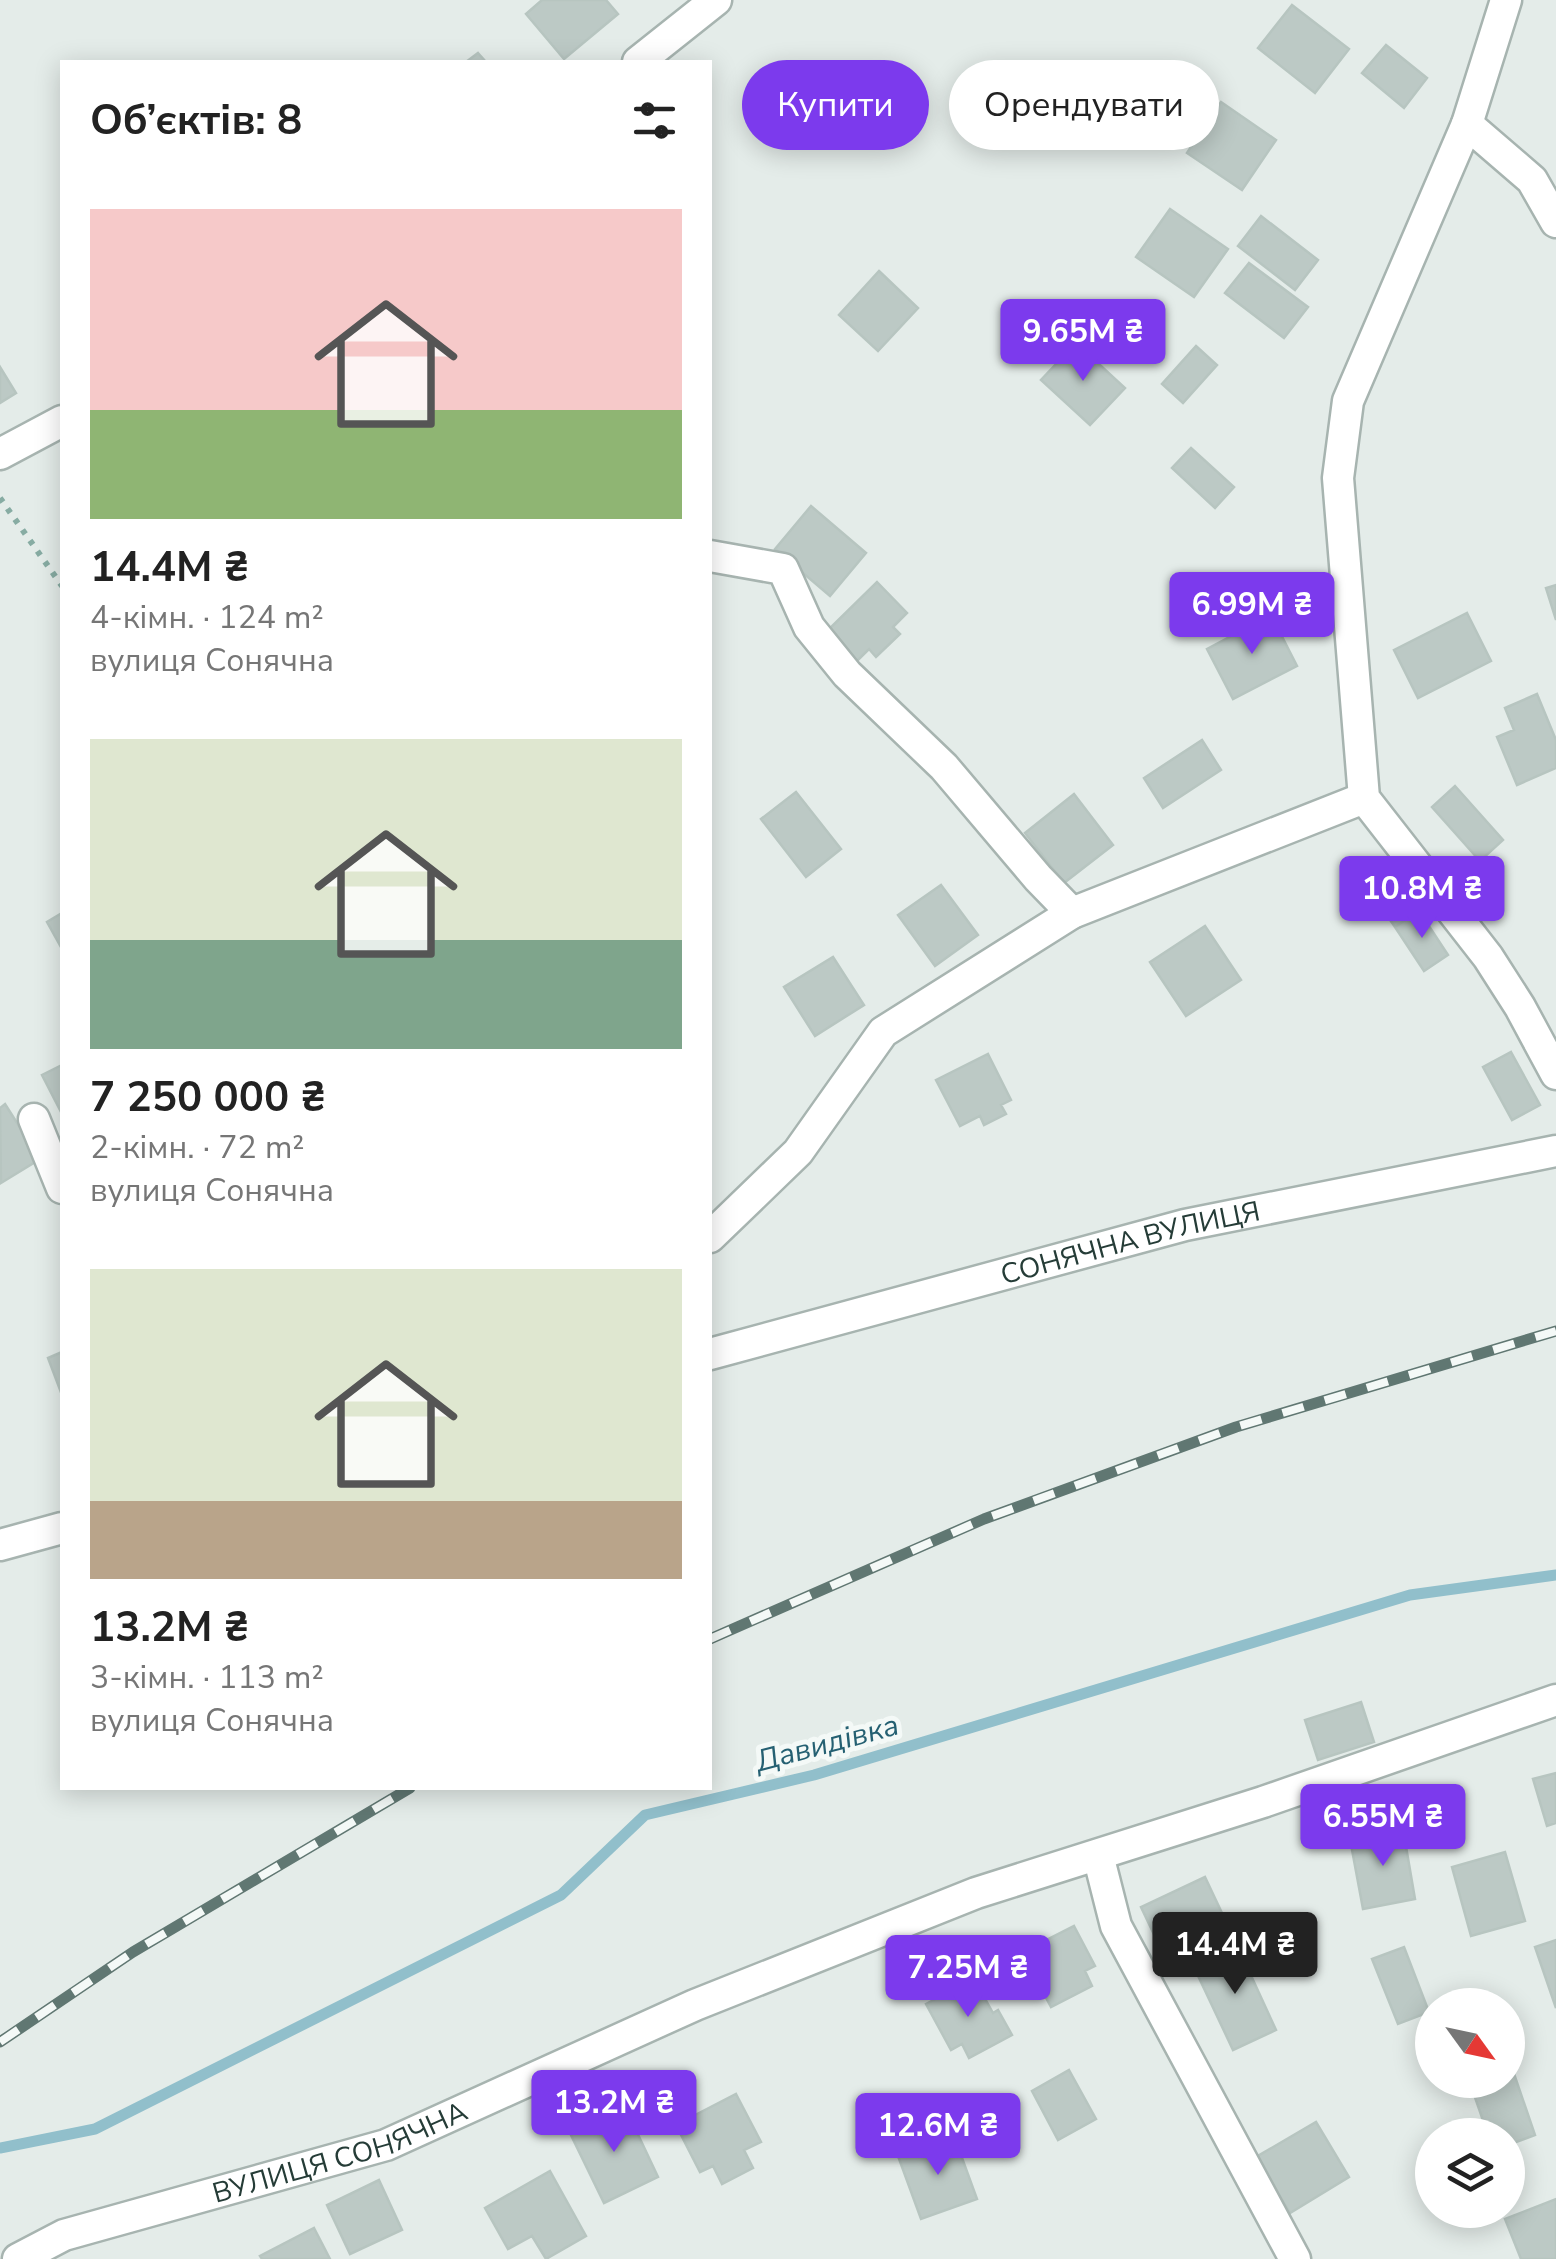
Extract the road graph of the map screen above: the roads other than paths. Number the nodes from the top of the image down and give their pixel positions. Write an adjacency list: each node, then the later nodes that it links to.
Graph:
1 (716, 0): 3 (street)
2 (1506, 0): 4 (street)
3 (641, 60)
4 (1467, 124): 5 (street); 9 (street)
5 (1556, 222)
6 (60, 422): 7 (street)
7 (0, 454)
8 (712, 556): 10 (street)
9 (1364, 798): 10 (street); 11 (street)
10 (1072, 913): 15 (street)
11 (1556, 1074)
12 (34, 1120): 14 (street)
13 (1556, 1151): 16 (street, СОНЯЧНА ВУЛИЦЯ)
14 (60, 1183)
15 (712, 1235)
16 (712, 1353)
17 (60, 1529): 18 (street)
18 (0, 1544)
19 (1556, 1700): 20 (street, ВУЛИЦЯ СОНЯЧНА)
20 (1098, 1855): 21 (street, ВУЛИЦЯ СОНЯЧНА); 22 (street)
21 (18, 2259)
22 (1295, 2259)

